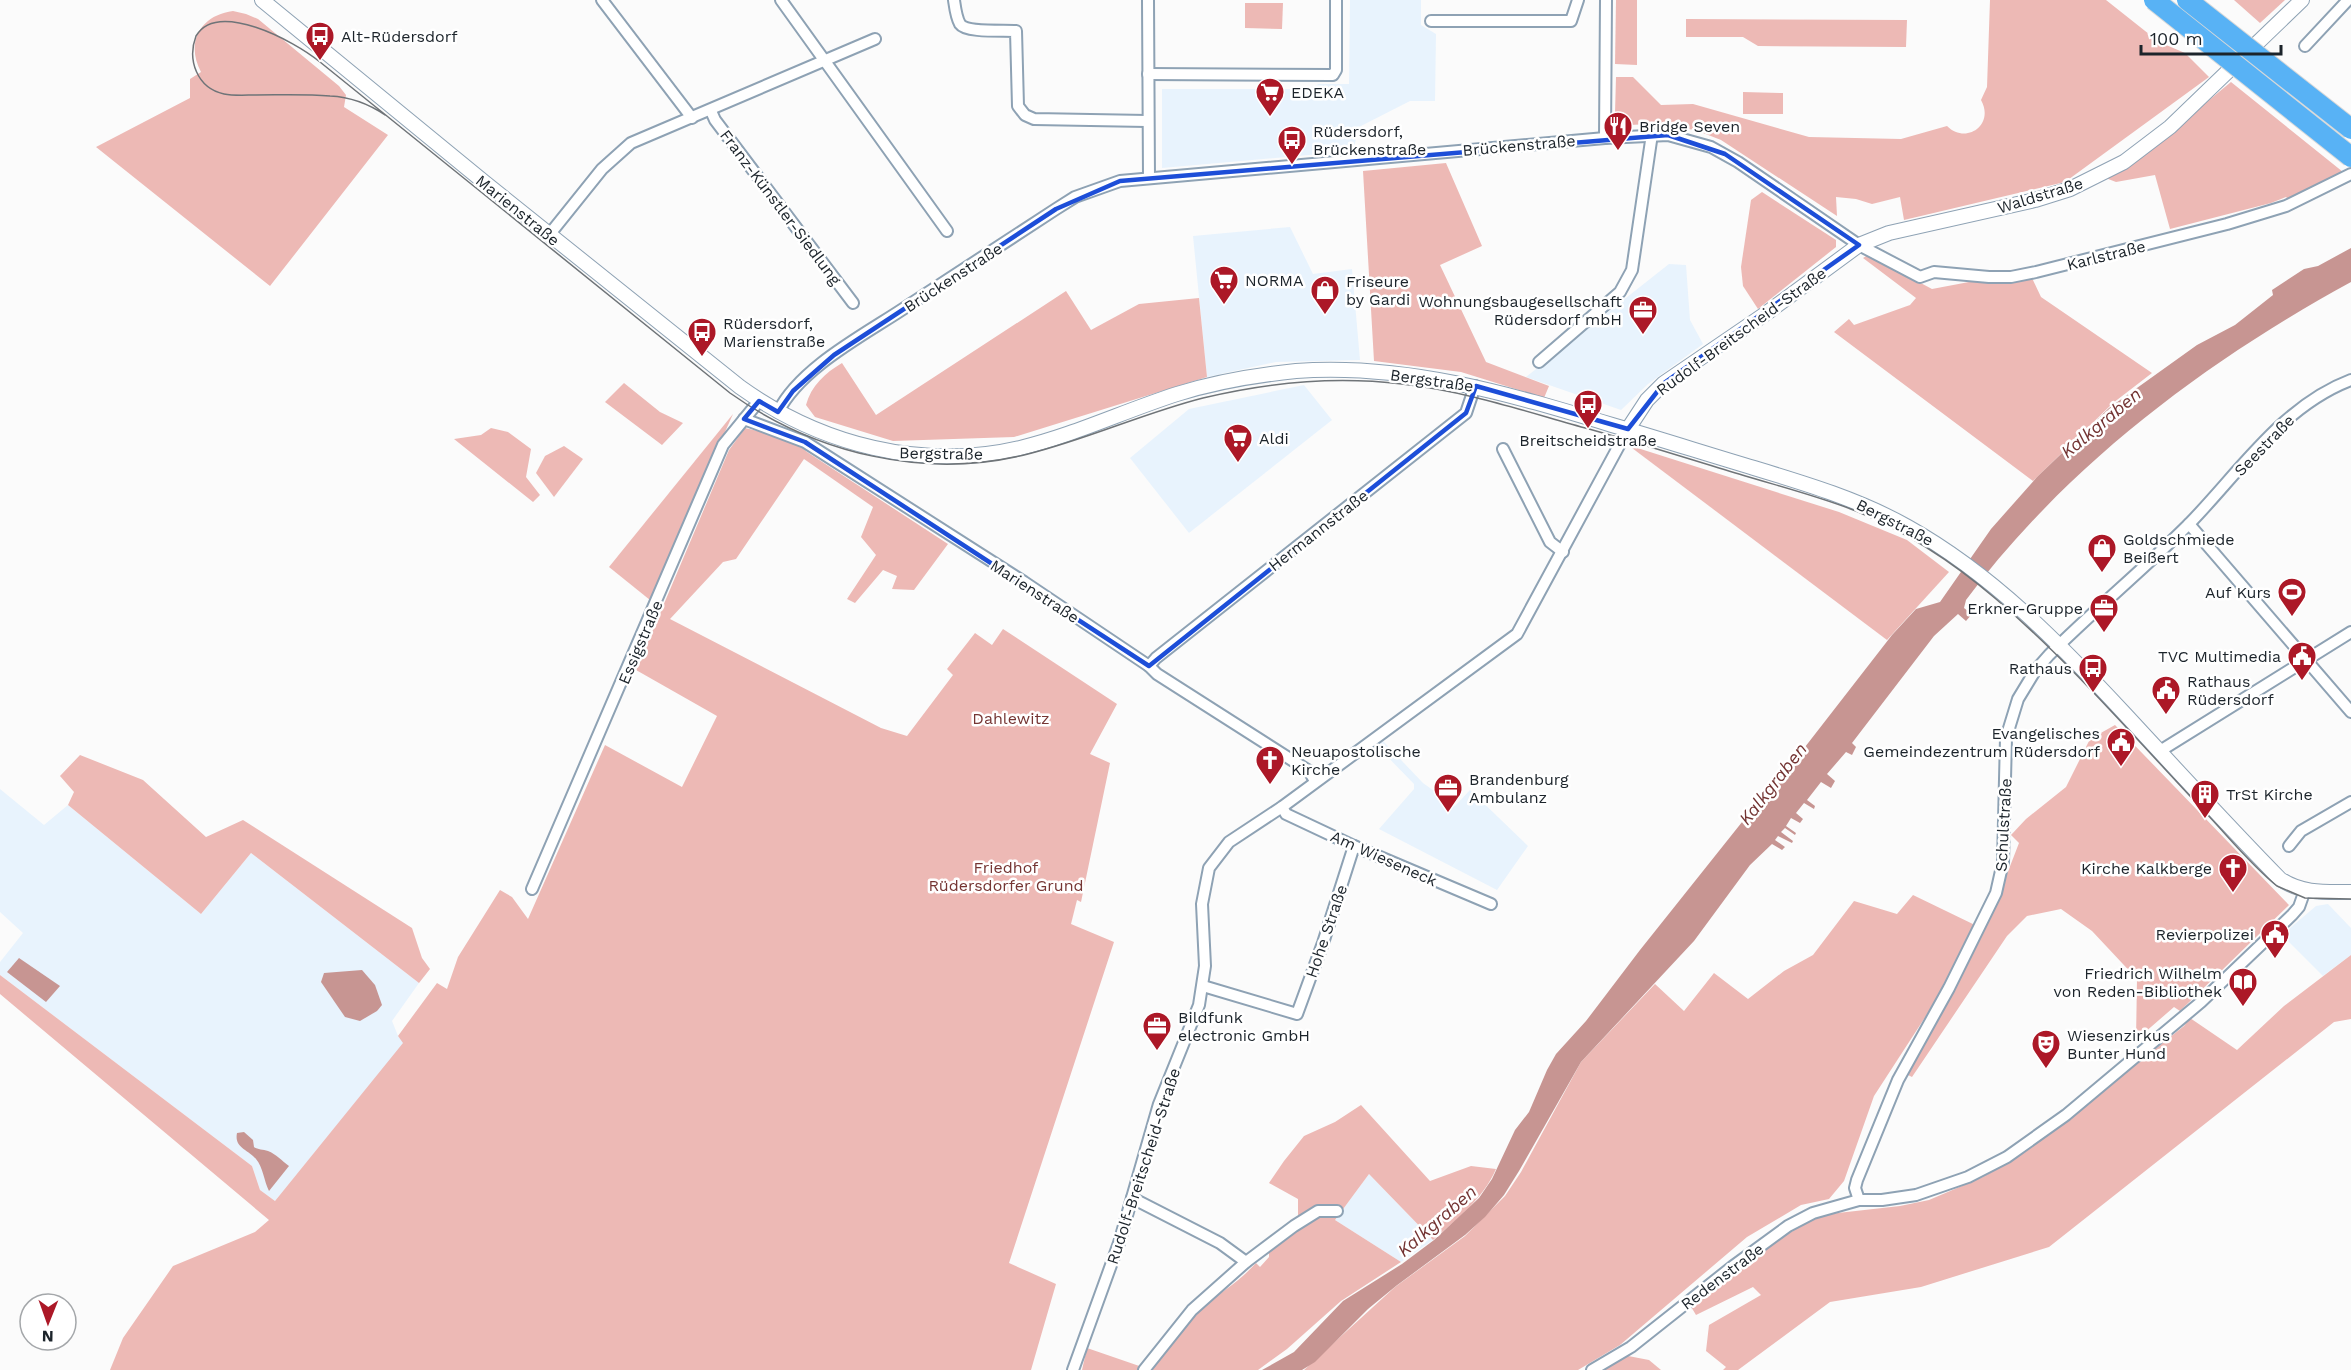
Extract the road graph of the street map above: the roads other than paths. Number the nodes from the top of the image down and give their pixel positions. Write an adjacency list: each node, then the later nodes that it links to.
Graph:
1 (262, 0): 28 (street, Marienstraße)
2 (602, 0): 19 (street)
3 (781, 0): 16 (street)
4 (954, 0): 20 (street)
5 (1148, 0): 17 (street)
6 (1336, 0): 17 (street)
7 (1578, 0): 13 (street)
8 (1606, 0): 23 (street)
9 (2154, 0): 24 (highway, bridge)
10 (2187, 0): 21 (highway, bridge)
11 (2302, 0): 29 (street, Waldstraße)
12 (2348, 0): 15 (street)
13 (1431, 21)
14 (875, 39): 16 (street, Franz-Künstler-Siedlung)
15 (2306, 46)
16 (824, 60): 18 (street, Franz-Künstler-Siedlung); 27 (street)
17 (1148, 74): 20 (street)
18 (711, 111): 19 (street, Franz-Künstler-Siedlung); 30 (street, Franz-Künstler-Siedlung)
19 (692, 118): 28 (street, Franz-Künstler-Siedlung)
20 (1147, 121): 26 (street)
21 (2351, 129)
22 (1652, 134): 23 (street, Brückenstraße); 29 (street, Brückenstraße); 31 (street)
23 (1605, 138): 26 (street, Brückenstraße)
24 (2351, 157)
25 (2351, 174): 29 (street, Karlstraße)
26 (1149, 178): 35 (street, Brückenstraße)
27 (947, 231)
28 (549, 235): 34 (street, Marienstraße)
29 (1859, 245): 37 (street, Rudolf-Breitscheid-Straße)
30 (853, 303)
31 (1539, 362)
32 (2351, 380): 39 (street, Seestraße)
33 (1475, 386): 35 (street, Bergstraße); 37 (street, Bergstraße); 44 (street, Hermannstraße)
34 (759, 401): 35 (street, Marienstraße); 36 (street, Essigstraße)
35 (778, 412)
36 (744, 418): 44 (street, Marienstraße); 52 (street, Essigstraße)
37 (1628, 429): 40 (street, Rudolf-Breitscheid-Straße); 42 (street, Bergstraße)
38 (1503, 449): 40 (street)
39 (2189, 524): 42 (street, Schulstraße); 43 (street)
40 (1563, 552): 47 (street, Rudolf-Breitscheid-Straße)
41 (2351, 632): 43 (street)
42 (2059, 645): 46 (street, Bergstraße); 58 (street, Schulstraße)
43 (2305, 660): 45 (street); 46 (street)
44 (1149, 666): 47 (street, Marienstraße)
45 (2351, 712)
46 (2160, 751): 53 (street, Bergstraße)
47 (1315, 781): 49 (street, Rudolf-Breitscheid-Straße)
48 (2351, 802): 51 (street)
49 (1282, 807): 50 (street, Am Wieseneck); 56 (street, Rudolf-Breitscheid-Straße)
50 (1354, 846): 55 (street, Am Wieseneck); 56 (street, Hohe Straße)
51 (2289, 846)
52 (532, 889)
53 (2304, 890): 54 (street); 58 (street, Redenstraße)
54 (2351, 891)
55 (1491, 904)
56 (1203, 986): 57 (street, Rudolf-Breitscheid-Straße)
57 (1132, 1198): 60 (street); 61 (street, Rudolf-Breitscheid-Straße)
58 (1859, 1200): 63 (street, Redenstraße)
59 (1337, 1211): 60 (street)
60 (1246, 1262): 62 (street)
61 (1072, 1370)
62 (1144, 1370)
63 (1592, 1370)

